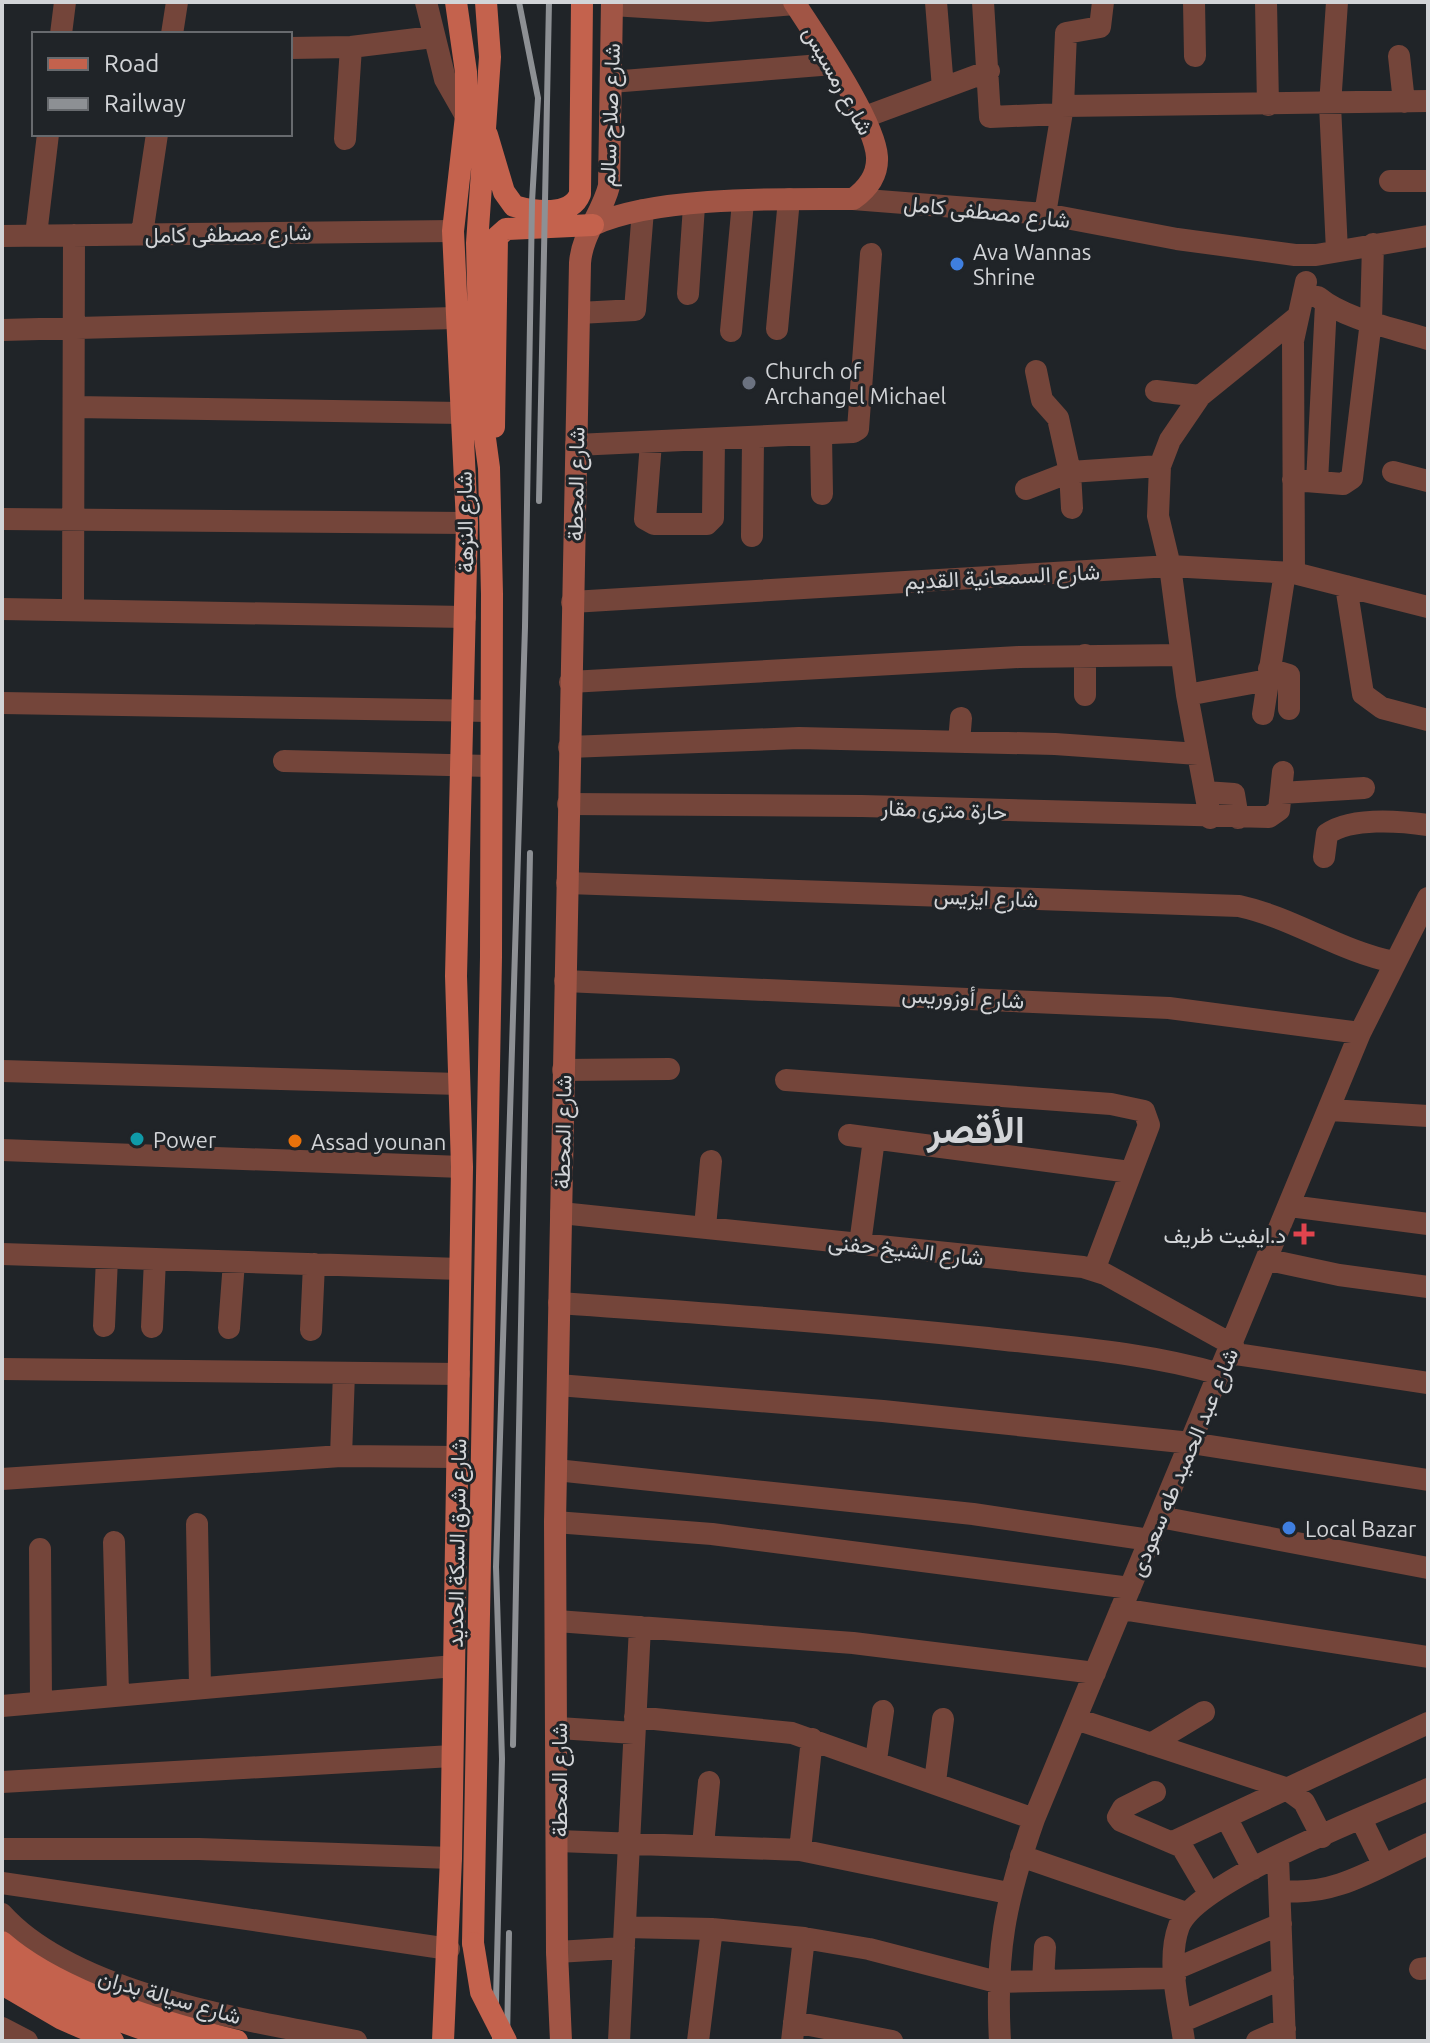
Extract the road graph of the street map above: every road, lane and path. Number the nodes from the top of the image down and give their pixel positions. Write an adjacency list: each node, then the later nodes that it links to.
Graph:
1 (65, 2): 15 (street)
2 (177, 2): 16 (street)
3 (426, 2): 17 (street)
4 (456, 2): 31 (main road, شارع النزهة)
5 (486, 2): 31 (main road, شارع النزهة)
6 (582, 2): 31 (main road)
7 (936, 2): 25 (street)
8 (983, 2): 23 (street)
9 (1103, 2): 30 (street)
10 (1194, 2): 20 (street)
11 (1266, 2): 28 (street)
12 (1337, 2): 29 (street)
13 (612, 3): 14 (street); 24 (main road, شارع صلاح سالم)
14 (795, 3): 22 (main road, شارع رمسيس)
15 (61, 32)
16 (172, 32)
17 (433, 37): 18 (street); 31 (street)
18 (351, 47): 19 (street); 35 (street)
19 (292, 48)
20 (1195, 56)
21 (1399, 56): 27 (street)
22 (833, 64): 24 (street); 32 (main road, شارع رمسيس)
23 (989, 71): 25 (street); 30 (street)
24 (611, 82): 44 (main road, شارع صلاح سالم)
25 (943, 88): 32 (street)
26 (1428, 101): 27 (street)
27 (1404, 102): 29 (street)
28 (1268, 105): 29 (street); 30 (street)
29 (1330, 105): 52 (street)
30 (1062, 110): 43 (street)
31 (474, 118): 45 (main road, شارع النزهة); 78 (main road, شارع النزهة)
32 (862, 118): 39 (main road, شارع رمسيس)
33 (48, 136): 47 (street)
34 (157, 136): 46 (street)
35 (345, 139)
36 (1390, 181): 37 (street)
37 (1428, 181)
38 (789, 199): 39 (main road, شارع مصطفى كامل); 40 (main road, شارع مصطفى كامل); 63 (street)
39 (853, 199): 43 (street, شارع مصطفى كامل)
40 (743, 202): 41 (main road, شارع مصطفى كامل); 65 (street)
41 (694, 206): 42 (main road, شارع مصطفى كامل); 56 (street)
42 (643, 210): 44 (main road, شارع مصطفى كامل); 58 (street)
43 (1045, 214): 54 (street, شارع مصطفى كامل)
44 (593, 225): 58 (main road, شارع المحطة); 78 (main road)
45 (453, 231): 46 (street, شارع مصطفى كامل); 59 (main road, شارع النزهة)
46 (142, 234): 48 (street, شارع مصطفى كامل)
47 (36, 235): 48 (street, شارع مصطفى كامل); 49 (street, شارع مصطفى كامل)
48 (74, 235): 62 (street)
49 (2, 236)
50 (1428, 236): 51 (street, شارع مصطفى كامل)
51 (1373, 244): 52 (street, شارع مصطفى كامل); 61 (street)
52 (1337, 251): 54 (street, شارع مصطفى كامل)
53 (871, 254): 72 (street)
54 (1295, 255): 55 (street)
55 (1306, 282): 57 (street); 60 (street)
56 (688, 294)
57 (1326, 304): 61 (street); 83 (street)
58 (579, 313): 76 (main road, شارع المحطة)
59 (455, 318): 62 (street); 71 (main road, شارع النزهة)
60 (1296, 318): 69 (street); 81 (street)
61 (1371, 321): 66 (street); 83 (street)
62 (74, 327): 64 (street); 70 (street)
63 (777, 329)
64 (2, 330)
65 (731, 331)
66 (1428, 339)
67 (1036, 371): 79 (street)
68 (1156, 391): 69 (street)
69 (1200, 396): 77 (street)
70 (74, 407): 71 (street); 88 (street)
71 (461, 413): 89 (main road, شارع النزهة)
72 (821, 436): 73 (street); 85 (street)
73 (753, 439): 74 (street); 90 (street)
74 (714, 440): 75 (street); 75 (street)
75 (651, 443): 76 (street)
76 (576, 445): 94 (main road, شارع المحطة)
77 (1160, 466): 79 (street); 91 (street)
78 (489, 468): 108 (main road, شارع النزهة)
79 (1070, 472): 84 (street); 86 (street)
80 (1393, 472): 82 (street)
81 (1293, 480): 83 (street); 92 (street)
82 (1428, 481)
83 (1317, 482)
84 (1026, 489)
85 (822, 494)
86 (1072, 508)
87 (2, 519): 88 (street)
88 (73, 519): 89 (street); 97 (street)
89 (467, 523): 98 (main road, شارع النزهة)
90 (752, 536)
91 (1170, 566): 92 (street, شارع السمعانية القديم); 94 (street, شارع السمعانية القديم); 100 (street)
92 (1290, 572): 93 (street, شارع السمعانية القديم); 101 (street)
93 (1346, 586): 95 (street, شارع السمعانية القديم); 111 (street)
94 (572, 602): 102 (main road, شارع المحطة)
95 (1428, 607)
96 (2, 609): 97 (street)
97 (73, 610): 98 (street)
98 (465, 617): 107 (main road, شارع النزهة)
99 (1085, 655): 100 (street); 102 (street); 103 (street)
100 (1181, 655): 104 (street)
101 (1269, 674): 104 (street); 106 (street); 109 (street)
102 (570, 682): 113 (main road, شارع المحطة)
103 (1085, 695)
104 (1187, 695): 114 (street)
105 (2, 703): 107 (street)
106 (1289, 709)
107 (463, 710): 108 (street); 116 (main road, شارع النزهة)
108 (490, 711): 117 (main road, شارع النزهة)
109 (1263, 714)
110 (961, 718): 112 (street)
111 (1428, 720)
112 (959, 742): 113 (street); 114 (street)
113 (569, 747): 120 (main road, شارع المحطة)
114 (1198, 754): 119 (street)
115 (284, 761): 116 (street)
116 (462, 766): 117 (street); 131 (main road, شارع النزهة)
117 (489, 766): 127 (main road, شارع النزهة)
118 (1364, 788): 122 (street, حارة مترى مقار)
119 (1205, 792): 121 (street); 122 (street)
120 (568, 804): 121 (street, حارة مترى مقار); 125 (main road, شارع المحطة)
121 (1210, 818): 122 (street, حارة مترى مقار)
122 (1238, 818)
123 (1428, 825): 124 (street)
124 (1324, 857)
125 (567, 883): 128 (street, شارع ايزيس); 129 (main road, شارع المحطة)
126 (1428, 898): 128 (street, شارع عبد الحميد طه سعودى)
127 (491, 957): 131 (main road); 257 (main road, شارع النزهة, bridge)
128 (1394, 962): 130 (street, شارع عبد الحميد طه سعودى)
129 (565, 981): 130 (street, شارع أوزوريس); 133 (main road, شارع المحطة)
130 (1360, 1033): 137 (street, شارع عبد الحميد طه سعودى)
131 (457, 1044): 136 (main road, شارع شرق السكة الحديد)
132 (669, 1069): 133 (street)
133 (563, 1070): 146 (main road, شارع المحطة)
134 (2, 1071): 136 (street)
135 (786, 1080): 144 (street)
136 (459, 1084): 143 (main road, شارع شرق السكة الحديد)
137 (1330, 1110): 138 (street); 145 (street, شارع عبد الحميد طه سعودى)
138 (1428, 1116)
139 (849, 1135): 140 (street)
140 (874, 1139): 144 (street); 149 (street)
141 (2, 1150): 143 (street)
142 (711, 1161): 148 (street)
143 (462, 1167): 156 (main road, شارع شرق السكة الحديد)
144 (1130, 1172): 157 (street)
145 (1290, 1206): 147 (street); 153 (street, شارع عبد الحميد طه سعودى)
146 (561, 1213): 148 (street, شارع الشيخ حفنى); 159 (main road, شارع المحطة)
147 (1428, 1224)
148 (705, 1227): 149 (street, شارع الشيخ حفنى)
149 (860, 1244): 157 (street, شارع الشيخ حفنى)
150 (2, 1254): 151 (street)
151 (107, 1258): 152 (street); 160 (street)
152 (155, 1259): 154 (street); 161 (street)
153 (1269, 1260): 158 (street); 164 (street, شارع عبد الحميد طه سعودى)
154 (234, 1262): 155 (street); 162 (street)
155 (314, 1264): 156 (street); 163 (street)
156 (460, 1269): 167 (main road, شارع شرق السكة الحديد)
157 (1094, 1270): 164 (street, شارع الشيخ حفنى)
158 (1428, 1287)
159 (559, 1303): 164 (street); 169 (main road, شارع المحطة)
160 (104, 1326)
161 (152, 1327)
162 (229, 1328)
163 (311, 1330)
164 (1227, 1357): 168 (street); 170 (street, شارع عبد الحميد طه سعودى)
165 (2, 1369): 166 (street)
166 (344, 1373): 167 (street); 171 (street)
167 (459, 1374): 172 (main road, شارع شرق السكة الحديد)
168 (1428, 1383)
169 (558, 1385): 170 (street); 173 (main road, شارع المحطة)
170 (1191, 1443): 175 (street); 176 (street, شارع عبد الحميد طه سعودى)
171 (341, 1456): 172 (street); 174 (street)
172 (457, 1457): 188 (main road, شارع شرق السكة الحديد)
173 (556, 1470): 177 (main road, شارع المحطة); 179 (street)
174 (2, 1479)
175 (1428, 1480)
176 (1160, 1517): 179 (street, شارع عبد الحميد طه سعودى); 182 (street)
177 (555, 1522): 183 (street); 185 (main road, شارع المحطة)
178 (197, 1524): 190 (street)
179 (1150, 1540): 183 (street, شارع عبد الحميد طه سعودى)
180 (114, 1542): 191 (street)
181 (40, 1549): 192 (street)
182 (1428, 1568)
183 (1130, 1588): 184 (street, شارع عبد الحميد طه سعودى)
184 (1121, 1609): 187 (street); 189 (street, شارع عبد الحميد طه سعودى)
185 (557, 1621): 186 (street); 200 (main road, شارع المحطة)
186 (640, 1627): 189 (street); 199 (street)
187 (1428, 1657)
188 (454, 1666): 190 (street); 203 (main road, شارع شرق السكة الحديد)
189 (1095, 1673): 197 (street, شارع عبد الحميد طه سعودى)
190 (200, 1686): 191 (street)
191 (118, 1694): 192 (street)
192 (41, 1702): 193 (street)
193 (2, 1706)
194 (883, 1711): 204 (street)
195 (1204, 1712): 202 (street)
196 (943, 1719): 207 (street)
197 (1076, 1719): 202 (street); 212 (street, شارع عبد الحميد طه سعودى)
198 (1428, 1723): 208 (street)
199 (635, 1725): 200 (street); 201 (street); 217 (street)
200 (559, 1728): 215 (main road, شارع المحطة)
201 (812, 1739): 204 (street); 221 (street)
202 (1151, 1744): 208 (street)
203 (452, 1756): 205 (street); 224 (main road, شارع شرق السكة الحديد)
204 (876, 1760): 207 (street)
205 (2, 1782)
206 (709, 1782): 219 (street)
207 (935, 1782): 212 (street)
208 (1285, 1788): 211 (street); 214 (street)
209 (1428, 1789): 213 (street)
210 (1155, 1792): 216 (street)
211 (1226, 1817): 216 (street); 226 (street)
212 (1034, 1819): 222 (street, شارع عبد الحميد طه سعودى)
213 (1361, 1819): 214 (street); 225 (street)
214 (1322, 1837): 223 (street)
215 (558, 1841): 217 (street); 240 (main road, شارع المحطة)
216 (1175, 1841): 230 (street)
217 (629, 1842): 219 (street); 235 (street)
218 (1428, 1844): 225 (street)
219 (703, 1845): 221 (street)
220 (2, 1849): 224 (street)
221 (800, 1850): 229 (street)
222 (1021, 1856): 229 (street, شارع عبد الحميد طه سعودى); 231 (street)
223 (1278, 1857): 226 (street); 228 (street)
224 (451, 1858): 239 (main road, شارع شرق السكة الحديد)
225 (1383, 1864): 228 (street)
226 (1253, 1869): 230 (street)
227 (2, 1883): 239 (street)
228 (1280, 1890): 233 (street)
229 (1008, 1893): 245 (street, شارع عبد الحميد طه سعودى)
230 (1209, 1893): 231 (street)
231 (1186, 1913): 242 (street)
232 (2, 1914): 255 (street, شارع سيالة بدران)
233 (1281, 1924): 242 (street); 243 (street)
234 (712, 1929): 235 (street); 236 (street); 260 (street)
235 (624, 1938): 240 (street); 259 (street)
236 (804, 1938): 245 (street); 248 (street)
237 (2, 1942): 254 (main road)
238 (1045, 1947): 244 (street)
239 (449, 1949): 256 (main road, شارع شرق السكة الحديد)
240 (557, 1952): 258 (main road, شارع المحطة)
241 (2, 1964): 253 (main road)
242 (1175, 1973): 244 (street); 249 (street)
243 (1283, 1978): 249 (street); 250 (street)
244 (1043, 1980): 245 (street)
245 (997, 1982): 262 (street, شارع عبد الحميد طه سعودى)
246 (2, 1984): 252 (main road)
247 (2, 2028): 251 (street)
248 (793, 2031): 261 (street)
249 (1182, 2031)
250 (1285, 2035): 263 (street)
251 (27, 2041)
252 (113, 2041)
253 (176, 2041)
254 (237, 2041)
255 (356, 2041)
256 (443, 2041)
257 (506, 2041)
258 (561, 2041)
259 (619, 2041)
260 (698, 2041)
261 (892, 2041)
262 (1000, 2041)
263 (1257, 2041)

